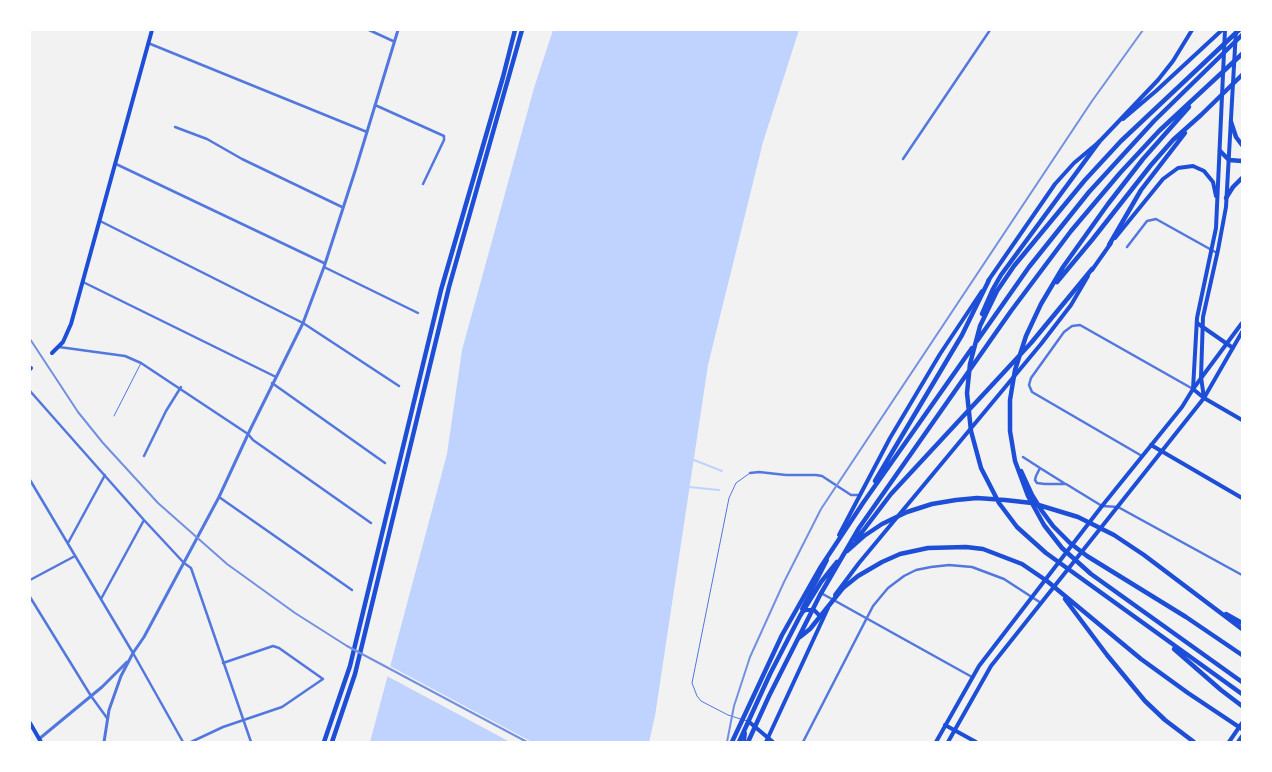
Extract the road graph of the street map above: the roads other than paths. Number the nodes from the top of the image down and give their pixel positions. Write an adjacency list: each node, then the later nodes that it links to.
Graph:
1 (152, 30): 12 (main road)
2 (369, 30): 11 (street)
3 (398, 30): 11 (street)
4 (515, 30): 132 (highway)
5 (522, 30): 133 (highway)
6 (990, 30): 25 (street)
7 (1192, 30): 19 (main road)
8 (1224, 30): 19 (main road); 24 (main road)
9 (1237, 30): 18 (main road); 50 (highway)
10 (1242, 35): 72 (highway)
11 (394, 41): 16 (street)
12 (148, 43): 21 (street); 28 (main road)
13 (1242, 54): 15 (highway)
14 (1242, 75): 17 (highway)
15 (1203, 91): 43 (highway); 91 (highway)
16 (375, 105): 21 (street); 30 (street)
17 (1200, 115): 35 (highway); 43 (highway)
18 (1231, 122): 23 (highway); 26 (main road)
19 (1116, 125): 22 (main road)
20 (175, 127): 32 (street)
21 (367, 132): 32 (street)
22 (1099, 142): 41 (main road); 50 (highway)
23 (1242, 145)
24 (1220, 151): 26 (highway); 33 (main road)
25 (903, 159)
26 (1229, 160): 27 (highway); 31 (main road)
27 (1242, 161)
28 (116, 164): 34 (main road); 39 (street)
29 (1242, 178): 31 (highway)
30 (423, 184)
31 (1226, 198): 38 (main road)
32 (342, 207): 39 (street)
33 (1217, 208): 35 (main road); 37 (main road)
34 (100, 221): 42 (main road); 45 (street)
35 (1109, 245): 40 (main road)
36 (1127, 247): 37 (street)
37 (1212, 251): 38 (street); 46 (main road)
38 (1218, 253): 48 (main road)
39 (324, 265): 44 (street); 45 (street)
40 (1092, 269): 91 (highway); 99 (main road)
41 (989, 280): 72 (highway); 81 (main road)
42 (83, 282): 52 (main road); 56 (street)
43 (1047, 293): 68 (highway)
44 (418, 313)
45 (303, 323): 56 (street); 59 (street)
46 (1197, 323): 48 (main road); 61 (main road)
47 (1242, 323): 51 (main road)
48 (1203, 328): 51 (main road); 57 (main road)
49 (1242, 332): 53 (main road)
50 (977, 335): 108 (highway)
51 (1226, 343): 53 (main road); 57 (main road)
52 (59, 347): 54 (main road); 55 (street)
53 (1233, 348): 63 (main road)
54 (52, 353)
55 (141, 363): 60 (street); 64 (lane)
56 (276, 377): 58 (street)
57 (1201, 377): 61 (main road); 63 (main road)
58 (272, 383): 66 (street); 74 (street)
59 (399, 386)
60 (180, 387): 66 (street); 70 (street)
61 (1192, 389): 63 (main road); 67 (main road); 71 (street)
62 (30, 391): 77 (street)
63 (1204, 398): 65 (main road); 69 (main road)
64 (114, 416)
65 (1242, 420)
66 (248, 434): 80 (street); 86 (street)
67 (1151, 445): 69 (main road); 71 (main road)
68 (1013, 449): 110 (highway); 113 (highway)
69 (1162, 451): 82 (main road); 84 (main road)
70 (144, 456)
71 (1142, 456): 83 (main road)
72 (892, 457): 134 (highway)
73 (1023, 457): 75 (street)
74 (385, 463)
75 (1040, 468): 79 (street); 79 (street)
76 (750, 474): 81 (street); 119 (lane)
77 (104, 475): 85 (street); 87 (street)
78 (30, 480): 87 (street)
79 (1066, 484): 83 (street)
80 (219, 496): 89 (street); 94 (street)
81 (859, 496): 93 (main road)
82 (1242, 498)
83 (1102, 506): 84 (street); 97 (main road)
84 (1118, 507): 90 (street); 101 (main road)
85 (144, 520): 89 (street); 98 (street)
86 (371, 522)
87 (68, 543): 88 (street)
88 (76, 556): 92 (street); 98 (street)
89 (184, 563): 109 (street); 111 (street)
90 (1242, 575)
91 (830, 578): 107 (highway)
92 (30, 580)
93 (813, 588): 99 (street); 102 (main road)
94 (352, 590)
95 (1061, 594): 107 (highway); 123 (highway); 144 (highway)
96 (30, 597): 115 (street)
97 (1032, 597): 101 (street); 103 (street); 112 (main road)
98 (101, 599): 109 (street)
99 (833, 599): 103 (street); 104 (main road)
100 (1203, 599): 105 (highway); 106 (highway); 135 (highway)
101 (1041, 603): 124 (main road)
102 (800, 613): 104 (main road); 119 (main road)
103 (867, 619): 112 (street); 140 (street)
104 (822, 622): 126 (main road)
105 (1242, 623)
106 (1242, 629)
107 (799, 637): 137 (highway)
108 (1164, 639): 114 (highway); 116 (highway)
109 (133, 653): 115 (street); 117 (street); 129 (street)
110 (1242, 655)
111 (223, 663): 118 (street); 118 (street)
112 (972, 676): 122 (main road)
113 (1242, 682)
114 (1241, 693)
115 (91, 696): 117 (street); 127 (street)
116 (1242, 706)
117 (107, 719): 128 (street)
118 (243, 720): 130 (street); 131 (street)
119 (748, 721): 126 (main road); 136 (main road)
120 (1242, 722): 145 (main road)
121 (30, 723): 127 (main road)
122 (945, 725): 124 (main road); 141 (main road)
123 (1242, 729)
124 (954, 731): 142 (main road); 143 (main road)
125 (1242, 736): 146 (main road)
126 (768, 737): 138 (main road); 139 (main road)
127 (40, 740)
128 (104, 742)
129 (183, 742)
130 (191, 742)
131 (250, 742)
132 (324, 742)
133 (332, 742)
134 (732, 742)
135 (739, 742)
136 (744, 742)
137 (748, 742)
138 (766, 742)
139 (773, 742)
140 (803, 742)
141 (936, 742)
142 (948, 742)
143 (976, 742)
144 (1194, 742)
145 (1229, 742)
146 (1238, 742)

